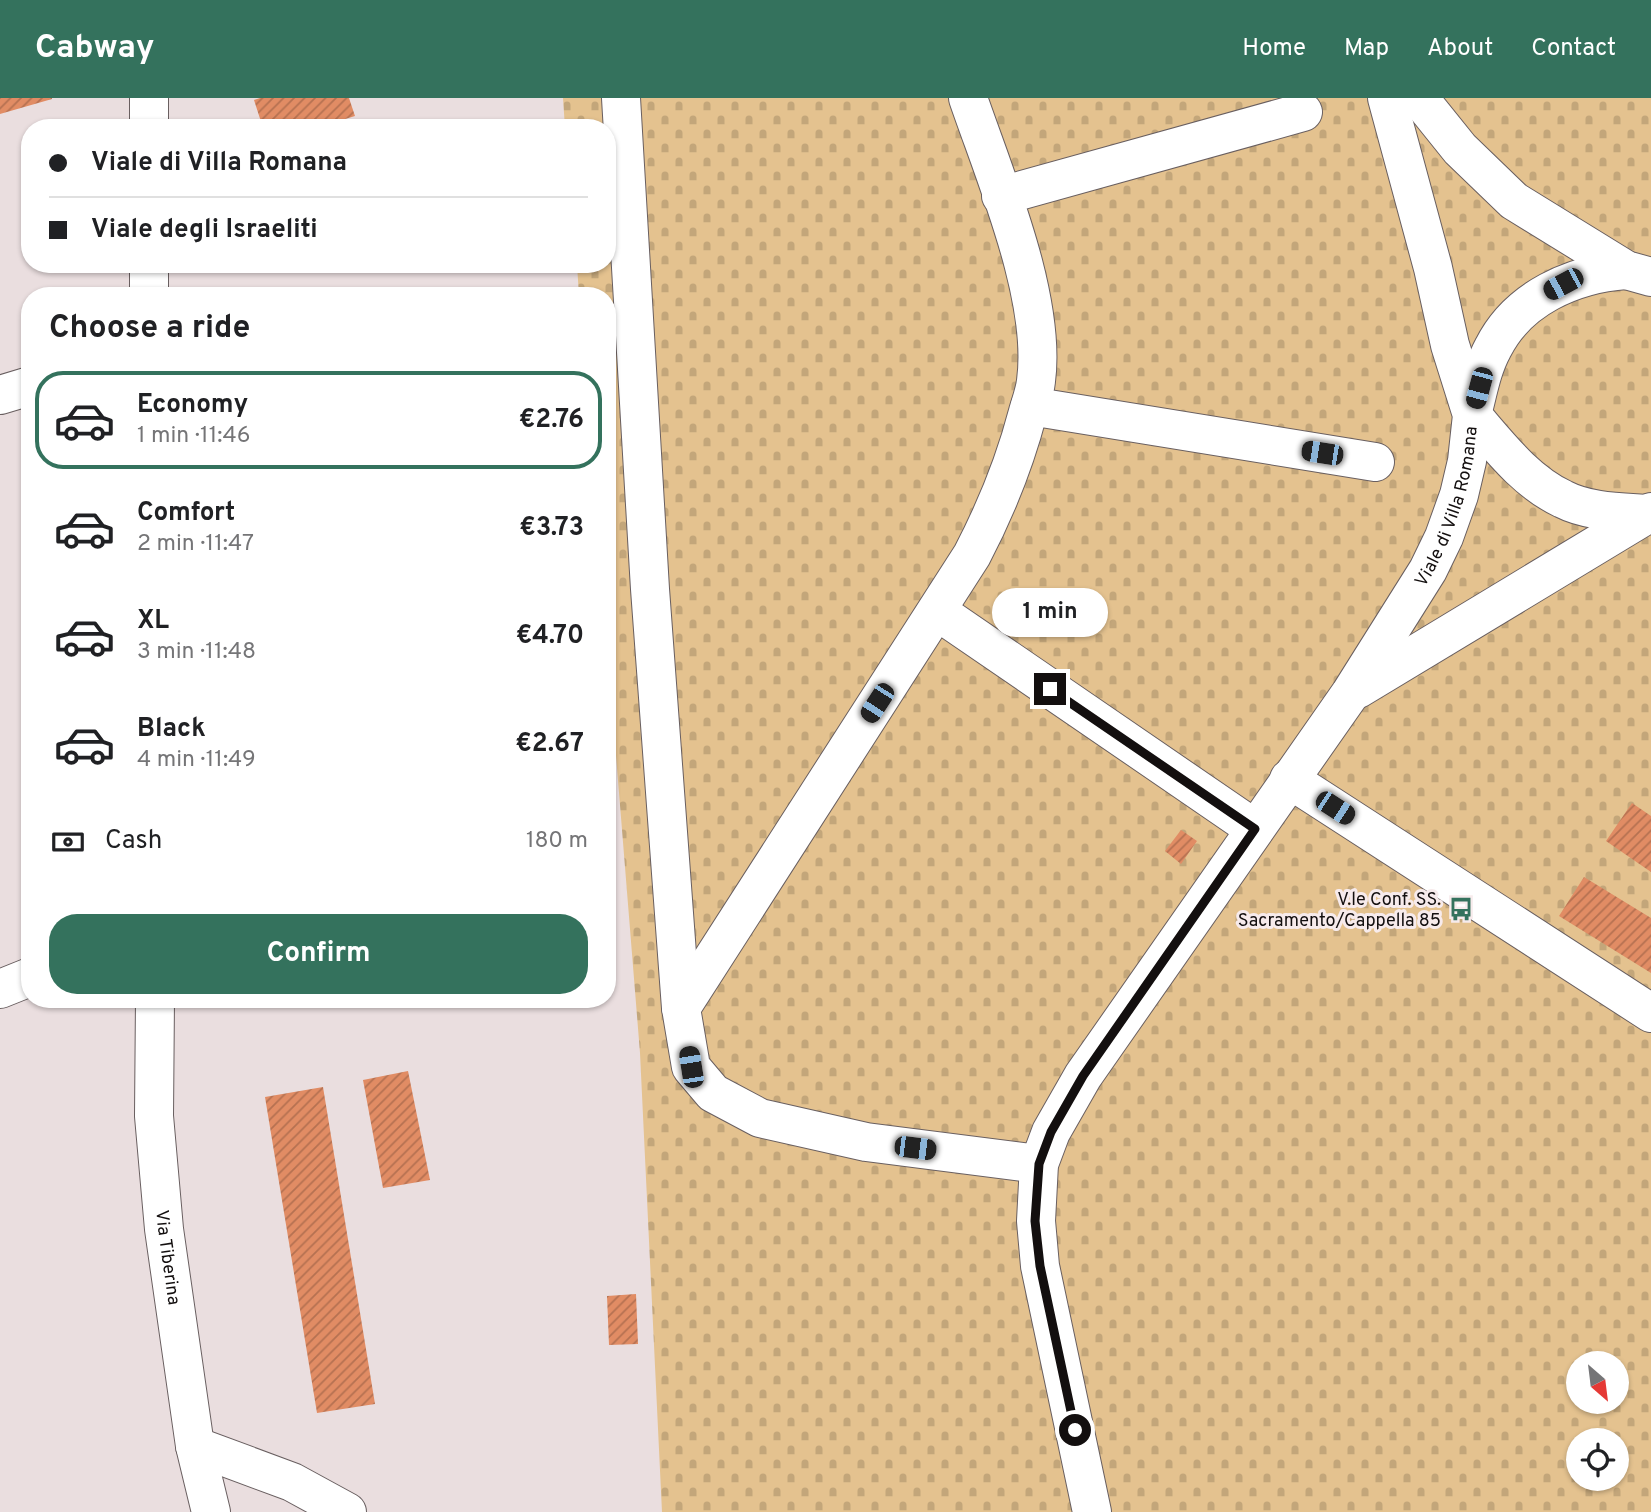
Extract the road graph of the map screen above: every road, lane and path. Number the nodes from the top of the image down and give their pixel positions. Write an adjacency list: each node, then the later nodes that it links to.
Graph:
1 (149, 98): 7 (main road)
2 (621, 98): 23 (main road)
3 (968, 98): 8 (main road)
4 (1387, 98): 13 (main road, Viale di Villa Romana)
5 (1419, 98): 9 (main road)
6 (1303, 111): 8 (main road)
7 (149, 119)
8 (1001, 196): 12 (main road)
9 (1639, 273): 13 (main road)
10 (21, 389): 11 (main road)
11 (0, 395)
12 (1030, 406): 14 (main road); 16 (main road)
13 (1472, 415): 15 (main road); 17 (main road, Viale di Villa Romana)
14 (1375, 462)
15 (1649, 513): 17 (main road, Viale di Villa Romana)
16 (937, 611): 19 (main road); 23 (main road)
17 (1350, 694): 18 (main road, Viale di Villa Romana)
18 (1289, 779): 19 (main road, Viale di Villa Romana); 24 (main road)
19 (1255, 829): 25 (main road, Viale di Villa Romana)
20 (21, 981): 21 (main road)
21 (0, 989)
22 (155, 1008): 26 (main road, Via Tiberina)
23 (681, 1008): 25 (main road)
24 (1651, 1013)
25 (1039, 1164): 29 (main road, Viale di Villa Romana)
26 (194, 1446): 27 (main road); 28 (main road, Via Tiberina)
27 (335, 1505)
28 (211, 1512)
29 (1092, 1512)

